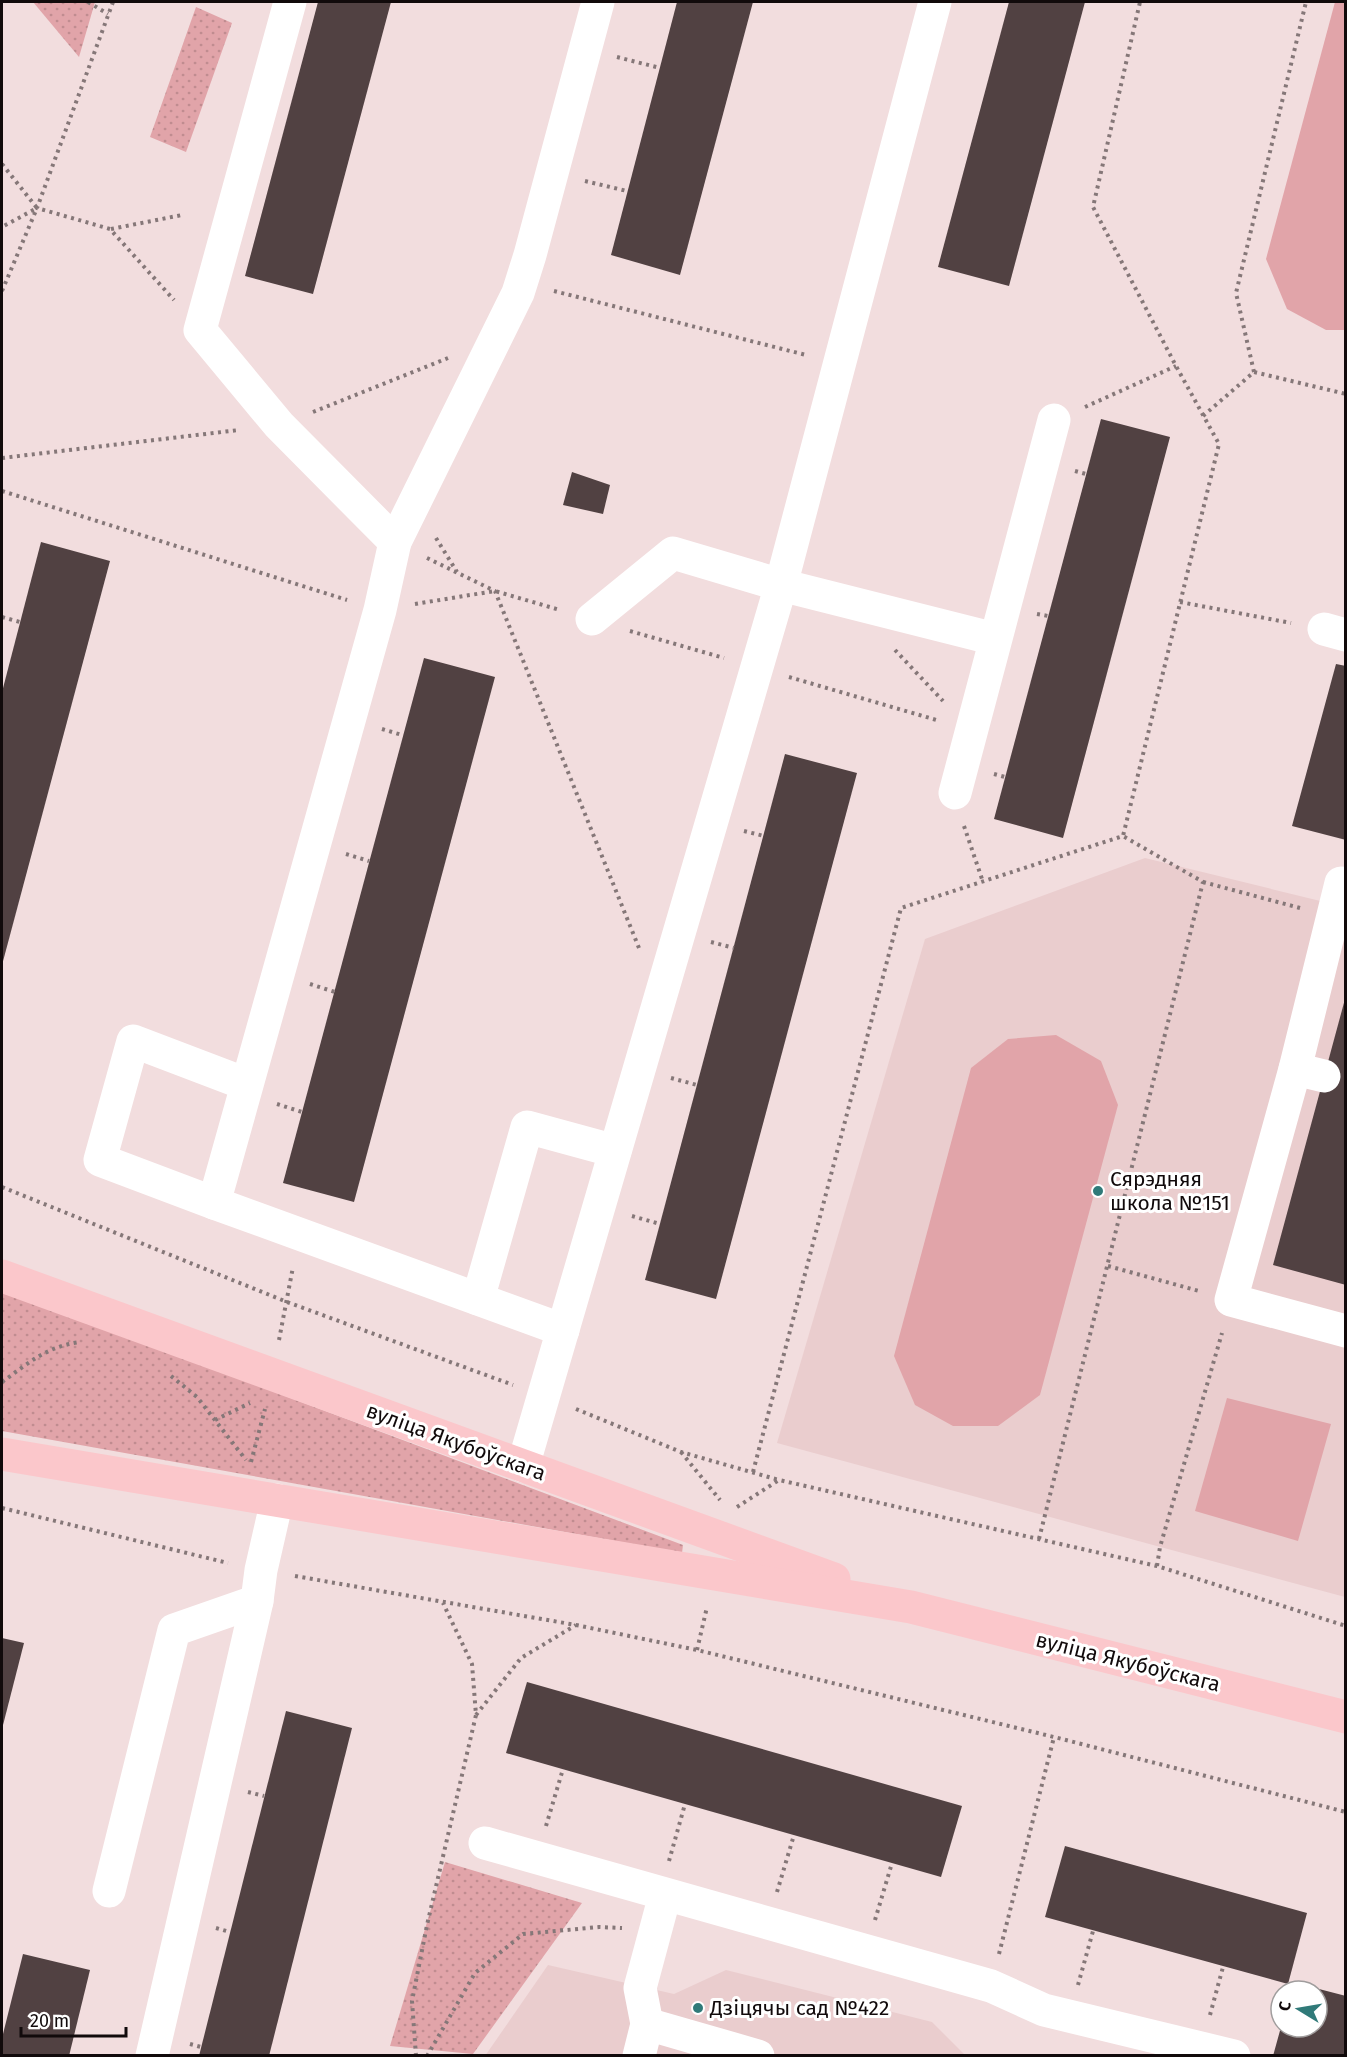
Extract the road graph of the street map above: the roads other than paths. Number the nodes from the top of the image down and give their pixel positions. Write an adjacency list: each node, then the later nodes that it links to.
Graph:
1 (290, 2): 5 (lane)
2 (597, 2): 5 (lane)
3 (935, 2): 6 (lane)
4 (1054, 420): 8 (lane)
5 (395, 542): 11 (lane)
6 (781, 585): 7 (lane); 8 (lane); 12 (lane)
7 (592, 619)
8 (995, 639): 9 (lane)
9 (959, 808)
10 (1346, 884): 17 (lane)
11 (246, 1084): 13 (lane); 13 (lane)
12 (615, 1151): 15 (lane); 16 (lane)
13 (214, 1203): 15 (lane)
14 (2, 1276): 19 (main road, вуліца Якубоўскага)
15 (478, 1299): 16 (lane)
16 (563, 1330): 19 (lane)
17 (1346, 1331)
18 (2, 1454): 20 (main road, вуліца Якубоўскага)
19 (522, 1466): 22 (main road, вуліца Якубоўскага)
20 (277, 1500): 21 (lane); 22 (main road, вуліца Якубоўскага)
21 (256, 1601): 25 (lane); 28 (lane)
22 (911, 1607): 23 (main road, вуліца Якубоўскага)
23 (1346, 1717)
24 (485, 1843): 26 (lane)
25 (110, 1891)
26 (665, 1895): 27 (lane); 31 (lane)
27 (647, 2024): 29 (lane); 30 (lane)
28 (152, 2055)
29 (639, 2055)
30 (758, 2055)
31 (1234, 2055)

